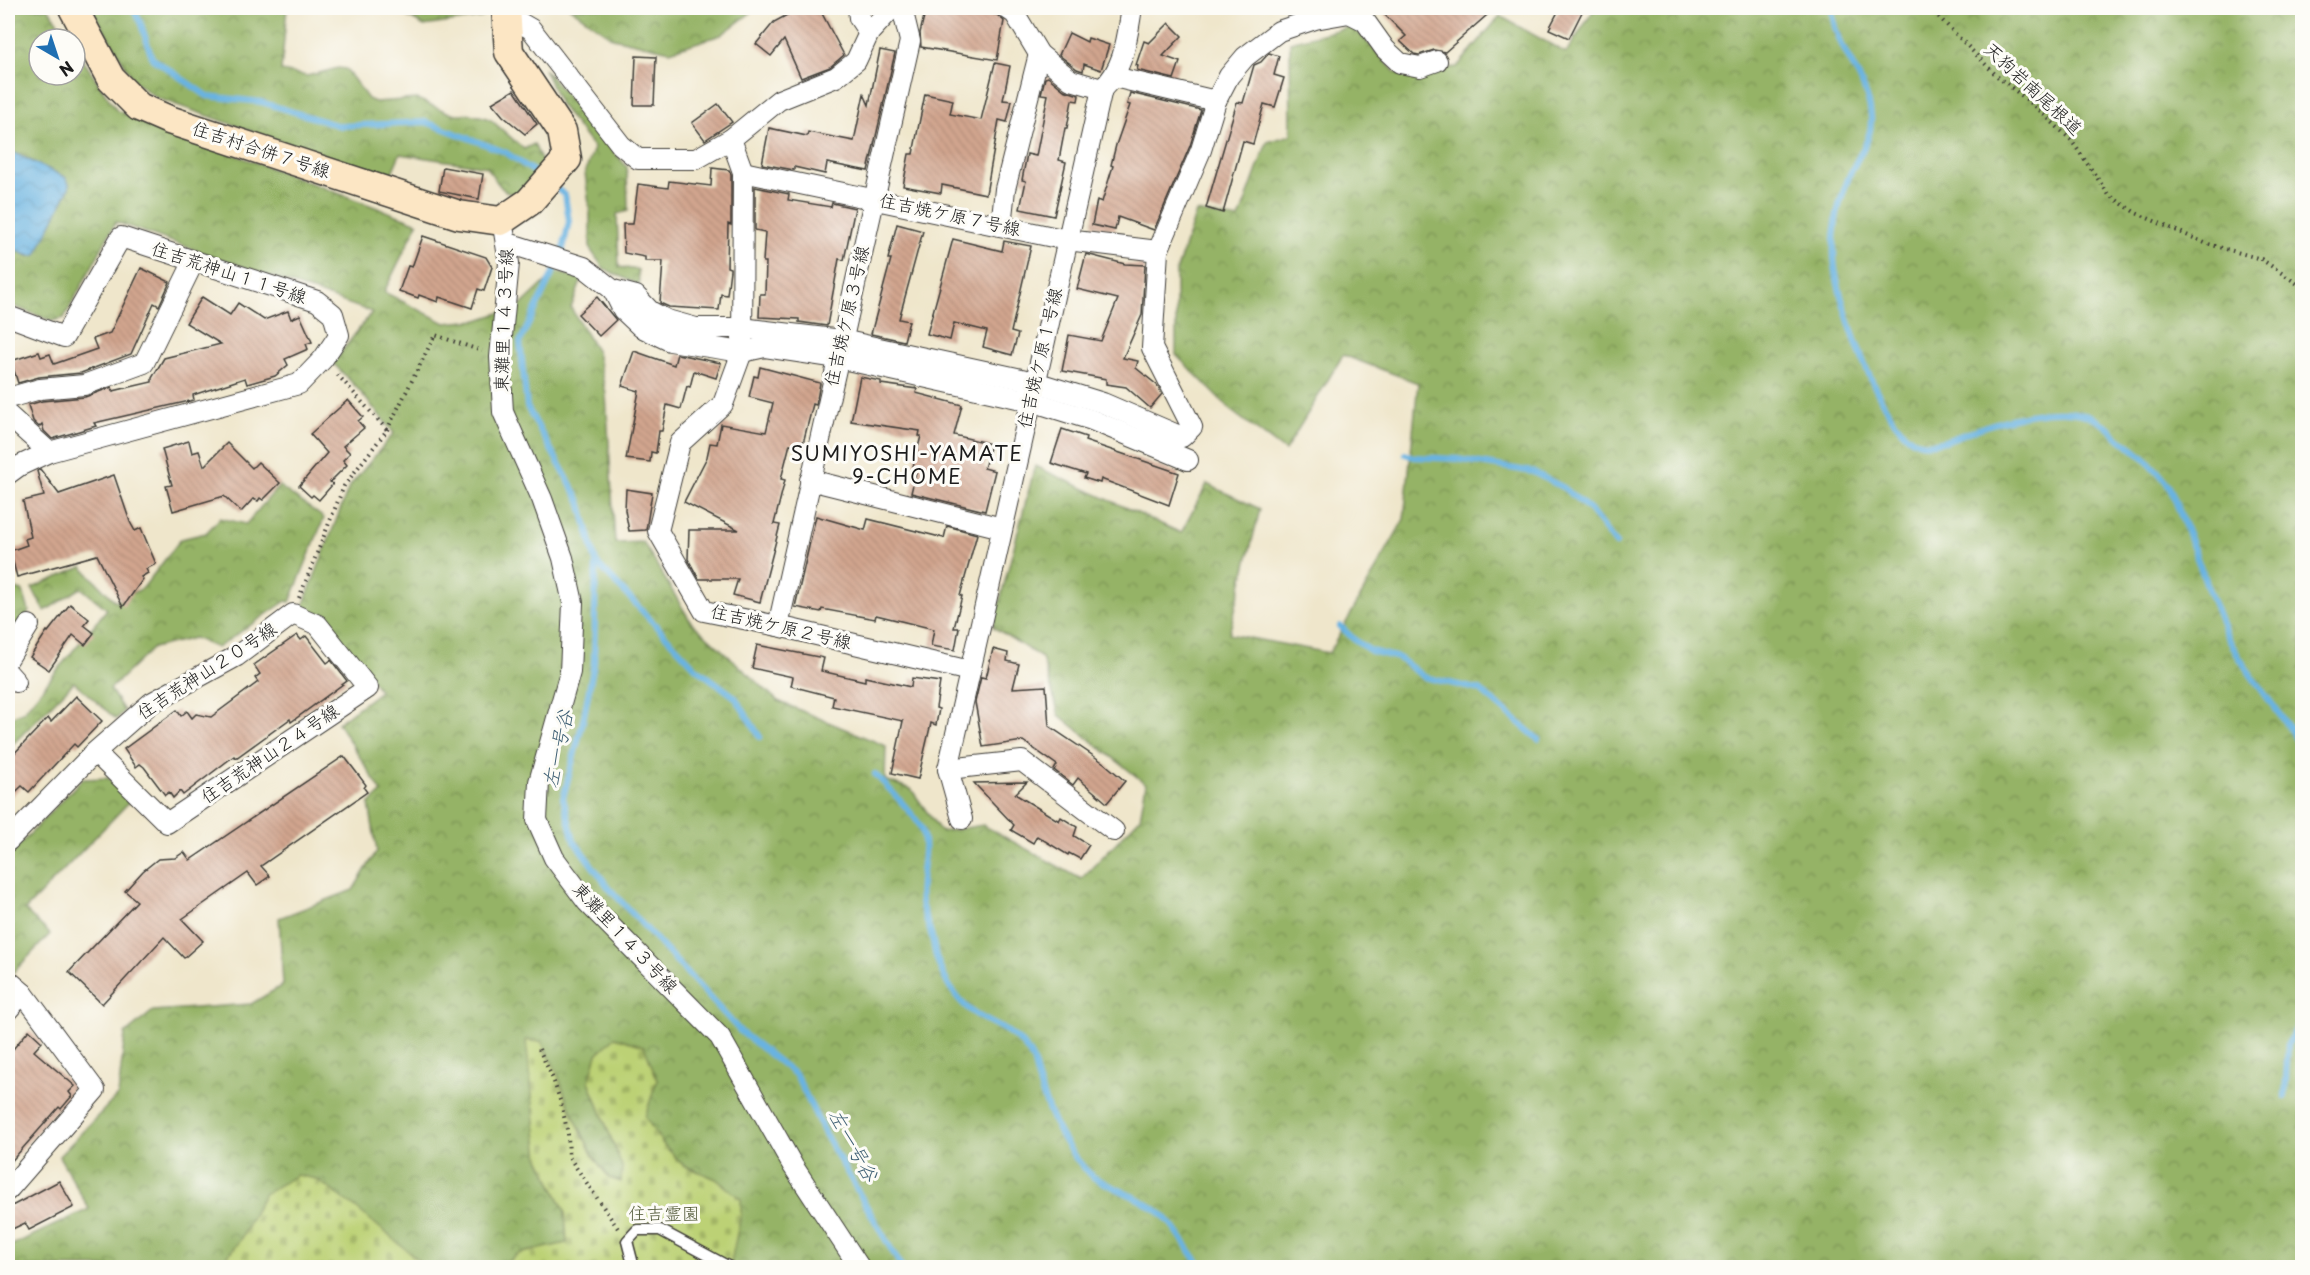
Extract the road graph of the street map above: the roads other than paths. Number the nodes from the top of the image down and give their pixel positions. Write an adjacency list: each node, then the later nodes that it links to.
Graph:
1 (73, 8): 17 (street, 住吉村合併７号線)
2 (858, 8): 8 (street)
3 (892, 8): 8 (street)
4 (902, 8): 15 (street, 住吉焼ケ原３号線)
5 (1006, 8): 9 (street)
6 (1132, 8): 11 (street, 住吉焼ケ原１号線)
7 (506, 11): 13 (street); 17 (street)
8 (869, 33): 13 (street)
9 (1039, 54): 11 (street); 16 (street)
10 (1437, 61): 12 (street)
11 (1108, 83): 12 (street); 18 (street, 住吉焼ケ原１号線)
12 (1216, 101): 19 (street)
13 (731, 139): 14 (street, 住吉焼ケ原２号線)
14 (743, 172): 15 (street, 住吉焼ケ原７号線); 23 (street, 住吉焼ケ原２号線)
15 (874, 198): 16 (street, 住吉焼ケ原７号線); 24 (street, 住吉焼ケ原３号線)
16 (1001, 226): 18 (street, 住吉焼ケ原７号線)
17 (504, 232): 21 (street); 50 (street, 東灘里１４３号線)
18 (1067, 240): 19 (street, 住吉焼ケ原７号線); 26 (street, 住吉焼ケ原１号線)
19 (1158, 251): 26 (street)
20 (194, 261): 22 (street, 住吉荒神山１１号線); 27 (street); 29 (street, 住吉荒神山１１号線)
21 (614, 290): 23 (street); 25 (street)
22 (8, 316)
23 (742, 328): 24 (street); 25 (street, 住吉焼ケ原２号線)
24 (840, 349): 25 (street); 26 (street); 32 (street, 住吉焼ケ原３号線)
25 (742, 352): 36 (street, 住吉焼ケ原２号線)
26 (1033, 392): 30 (street); 33 (street, 住吉焼ケ原１号線)
27 (8, 398)
28 (8, 415): 29 (street)
29 (50, 452): 31 (street, 住吉荒神山１１号線)
30 (1188, 460)
31 (8, 474)
32 (810, 480): 33 (street); 36 (street, 住吉焼ケ原３号線)
33 (1002, 528): 38 (street, 住吉焼ケ原１号線)
34 (293, 614): 39 (street, 住吉荒神山２０号線); 39 (street, 住吉荒神山２４号線)
35 (29, 625): 37 (street)
36 (777, 626): 38 (street, 住吉焼ケ原２号線)
37 (8, 659)
38 (970, 671): 40 (street, 住吉焼ケ原１号線)
39 (94, 752): 43 (street, 住吉荒神山２０号線)
40 (948, 769): 41 (street, 住吉焼ケ原１号線); 42 (street)
41 (962, 819)
42 (1114, 831)
43 (8, 841)
44 (8, 980): 45 (street)
45 (23, 993): 46 (street); 47 (street)
46 (8, 1010)
47 (8, 1190)
48 (634, 1268): 49 (lane)
49 (731, 1268)
50 (860, 1268)

